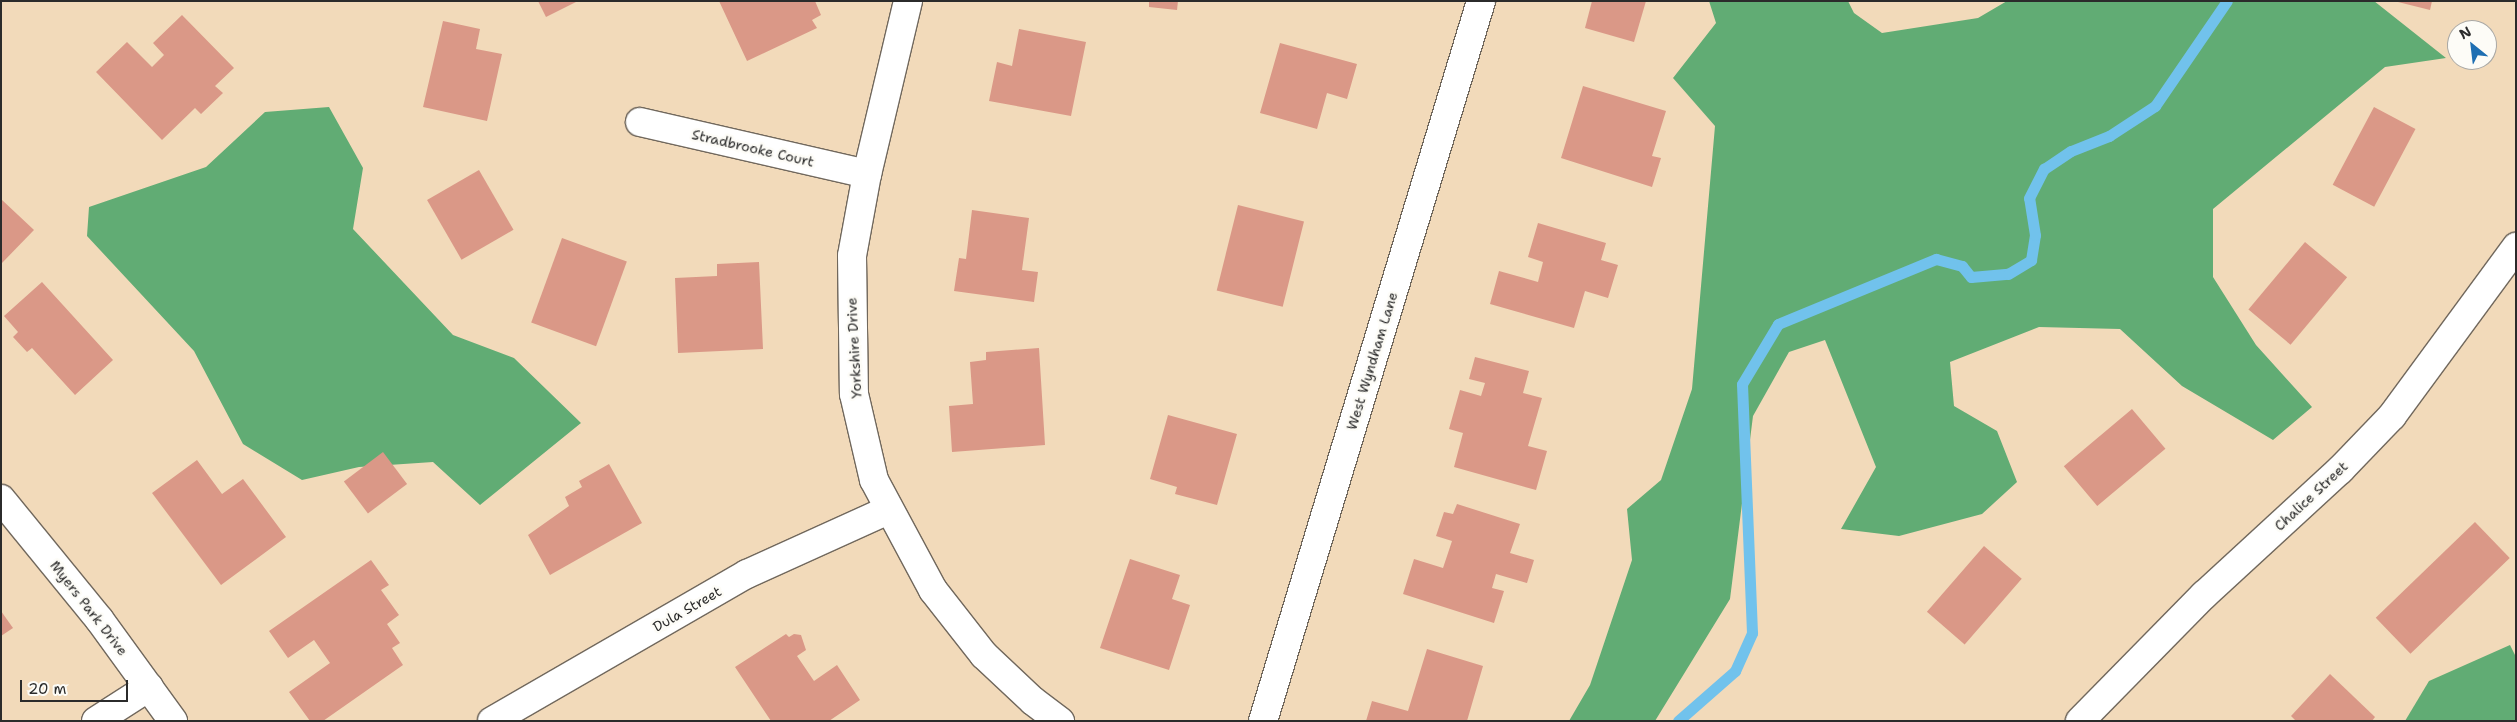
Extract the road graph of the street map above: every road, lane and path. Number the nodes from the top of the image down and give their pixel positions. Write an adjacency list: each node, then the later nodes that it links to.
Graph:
1 (908, 1): 4 (street, Yorkshire Drive)
2 (1482, 1): 13 (street, West Wyndham Lane)
3 (640, 122): 4 (street, Stradbrooke Court)
4 (866, 174): 7 (street, Yorkshire Drive)
5 (2516, 247): 14 (street, Chalice Street)
6 (1, 499): 8 (street, Myers Park Drive)
7 (888, 510): 11 (street, Dula Street); 12 (street, Yorkshire Drive)
8 (149, 687): 9 (street); 10 (street, Myers Park Drive)
9 (96, 721)
10 (173, 721)
11 (492, 721)
12 (1060, 721)
13 (1263, 721)
14 (2080, 721)

